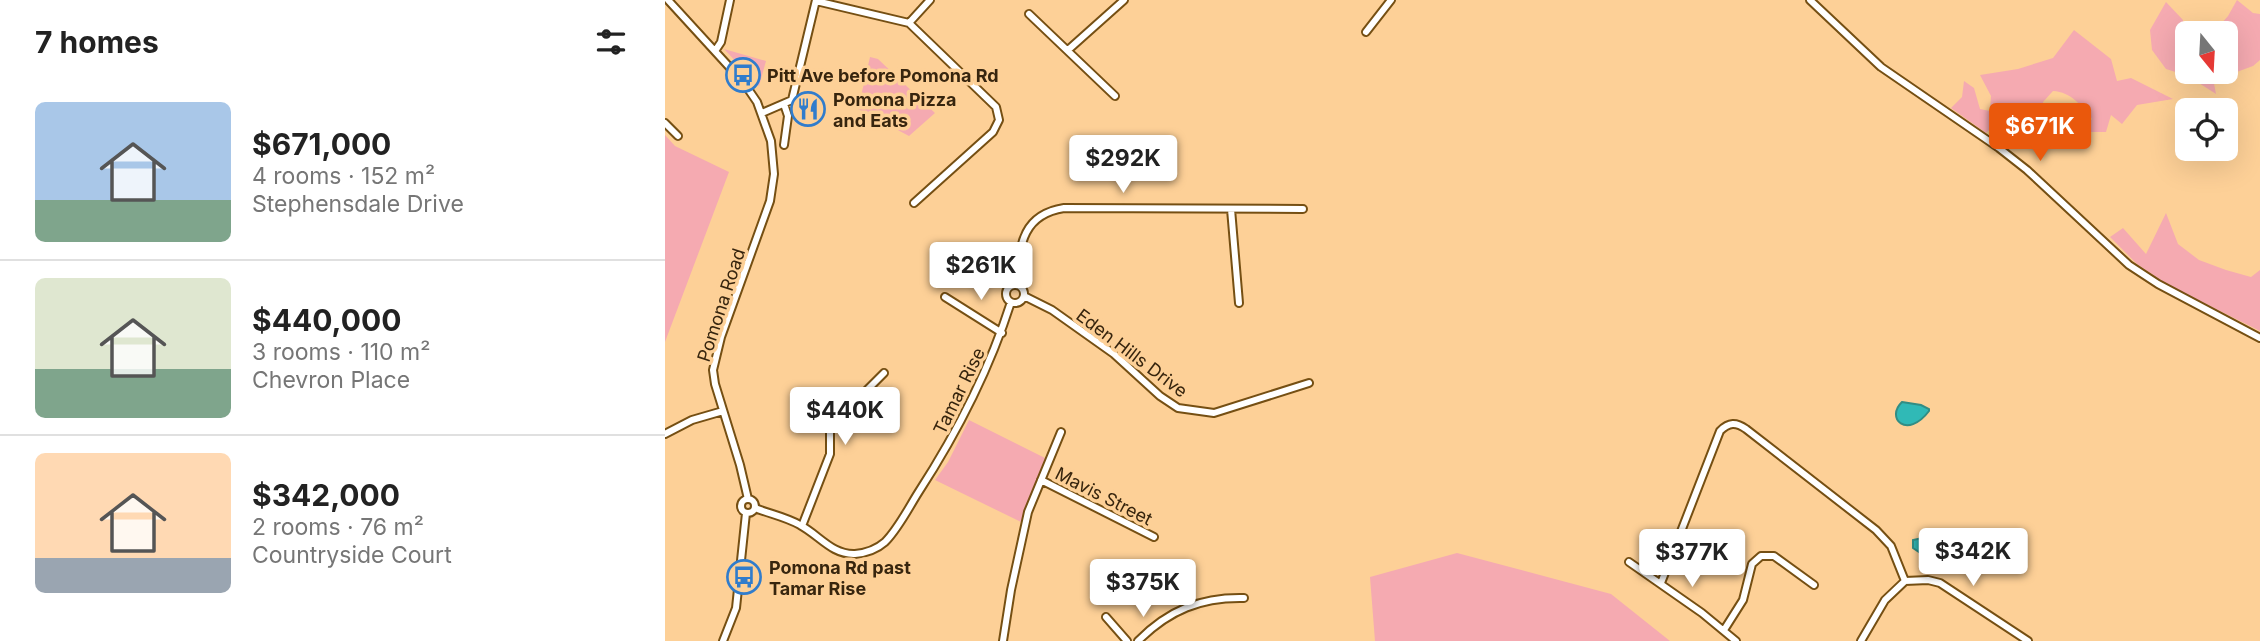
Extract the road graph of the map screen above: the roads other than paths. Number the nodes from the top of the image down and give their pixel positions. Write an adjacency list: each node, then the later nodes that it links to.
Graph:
1 (668, 0): 12 (street, Pomona Road)
2 (730, 0): 12 (street)
3 (930, 0): 9 (street)
4 (1123, 0): 11 (street)
5 (1391, 0): 10 (street)
6 (1810, 0): 28 (street)
7 (816, 1): 9 (street); 14 (street)
8 (1029, 15): 11 (street)
9 (909, 23): 19 (street)
10 (1366, 32)
11 (1068, 50): 13 (street)
12 (715, 51): 15 (street, Pomona Road)
13 (1115, 96)
14 (784, 104): 15 (street); 18 (street)
15 (762, 113): 31 (street, Pomona Road)
16 (665, 123): 17 (street)
17 (678, 136)
18 (784, 145)
19 (914, 203)
20 (1231, 209): 21 (street); 22 (street); 26 (street)
21 (1303, 209)
22 (1016, 285): 23 (street); 25 (street)
23 (1024, 296): 25 (street); 30 (street, Eden Hills Drive)
24 (945, 297): 27 (street)
25 (1011, 302): 27 (street, Tamar Rise)
26 (1239, 303)
27 (1002, 333): 38 (street, Tamar Rise)
28 (2260, 338)
29 (884, 373): 38 (street)
30 (1309, 383)
31 (723, 411): 33 (street); 35 (street, Pomona Road)
32 (1061, 432): 34 (street)
33 (665, 434)
34 (1041, 480): 39 (street, Mavis Street); 48 (street)
35 (748, 499): 36 (street); 37 (street)
36 (755, 508): 37 (street); 38 (street, Tamar Rise)
37 (746, 513): 47 (street)
38 (802, 526)
39 (1154, 537)
40 (1629, 562): 42 (street)
41 (1905, 580): 42 (street); 52 (street); 53 (street)
42 (1661, 583): 46 (street)
43 (1814, 585): 46 (street)
44 (1244, 598): 50 (street)
45 (1106, 617): 49 (street)
46 (1724, 630): 51 (street)
47 (723, 641)
48 (1003, 641)
49 (1127, 641)
50 (1138, 641)
51 (1735, 641)
52 (1861, 641)
53 (2028, 641)

